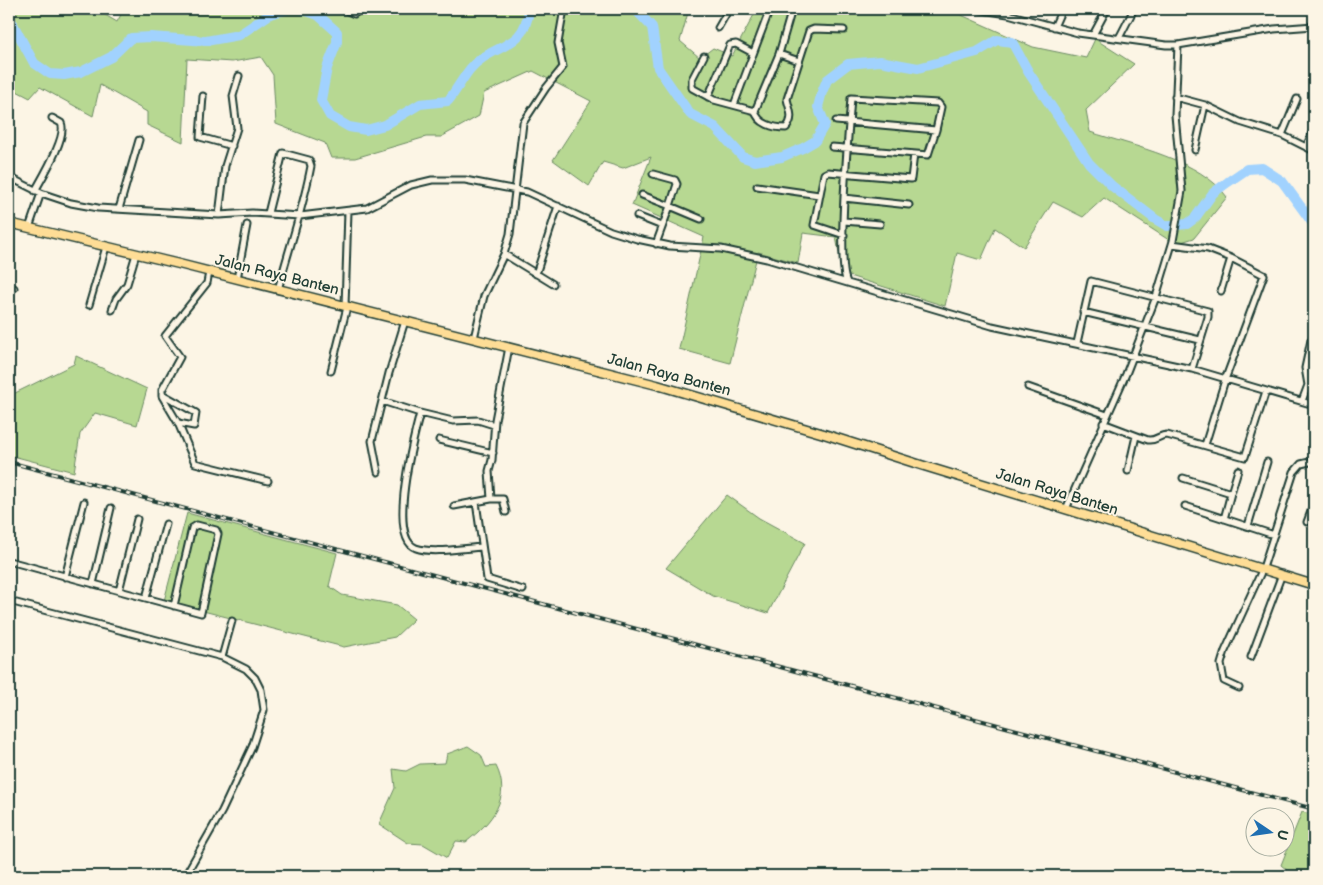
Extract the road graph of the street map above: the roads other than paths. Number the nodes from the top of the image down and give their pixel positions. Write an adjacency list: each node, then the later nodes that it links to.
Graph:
1 (343, 9): 2 (street)
2 (361, 9)
3 (564, 9): 48 (street)
4 (729, 9): 13 (street)
5 (770, 9): 18 (street)
6 (792, 9): 19 (street)
7 (976, 9): 12 (street)
8 (1062, 9): 12 (street)
9 (1107, 9): 15 (street)
10 (1134, 9): 16 (street)
11 (1314, 26): 17 (street)
12 (1054, 27): 15 (street)
13 (718, 28)
14 (844, 30): 21 (street)
15 (1093, 35): 16 (street)
16 (1119, 38): 17 (street)
17 (1178, 45): 25 (street)
18 (754, 53): 24 (street); 27 (street)
19 (779, 54): 21 (street); 29 (street)
20 (704, 56): 24 (street)
21 (799, 61): 29 (street)
22 (239, 76): 37 (street)
23 (203, 96): 37 (street)
24 (708, 97): 27 (street)
25 (1175, 97): 28 (street); 70 (street)
26 (1297, 99): 35 (street)
27 (734, 105): 29 (street)
28 (1205, 105): 35 (street); 41 (street)
29 (755, 111)
30 (52, 118): 49 (street)
31 (836, 121): 32 (street)
32 (850, 123): 34 (street); 34 (street); 40 (street)
33 (1314, 129): 38 (street)
34 (936, 130): 43 (street)
35 (1282, 135): 38 (street)
36 (139, 140): 56 (street)
37 (232, 146): 59 (street)
38 (1306, 146): 42 (street)
39 (832, 147): 40 (street)
40 (848, 149): 43 (street); 45 (street)
41 (1195, 150)
42 (1314, 150)
43 (914, 154): 45 (street)
44 (653, 174): 54 (street)
45 (847, 174): 51 (street); 52 (street)
46 (9, 177): 49 (street)
47 (757, 186): 51 (street)
48 (515, 190): 53 (street); 57 (street); 74 (street)
49 (38, 192): 56 (street); 68 (street)
50 (642, 195): 54 (street)
51 (819, 195): 69 (street)
52 (844, 198): 55 (street); 63 (street)
53 (558, 206): 71 (street); 77 (street)
54 (670, 206): 62 (street); 67 (street)
55 (909, 206)
56 (120, 209): 59 (street)
57 (348, 211): 60 (street); 85 (street)
58 (268, 213): 59 (street); 60 (street); 60 (street)
59 (219, 215)
60 (300, 216): 81 (street)
61 (637, 216): 67 (street)
62 (701, 219)
63 (844, 221): 65 (street); 69 (street)
64 (9, 224): 68 (main road, Jalan Raya Banten)
65 (880, 224)
66 (247, 225): 78 (street)
67 (662, 226): 71 (street)
68 (29, 228): 72 (main road, Jalan Raya Banten)
69 (844, 235): 79 (street)
70 (1173, 243): 75 (street); 83 (street)
71 (656, 244): 79 (street)
72 (106, 247): 73 (main road, Jalan Raya Banten); 84 (street)
73 (136, 254): 76 (main road, Jalan Raya Banten); 86 (street)
74 (504, 254): 77 (street); 90 (street)
75 (1231, 258): 82 (street); 98 (street)
76 (209, 272): 78 (main road, Jalan Raya Banten); 101 (street)
77 (536, 274): 80 (street)
78 (237, 279): 81 (main road, Jalan Raya Banten)
79 (847, 282): 93 (street)
80 (553, 284)
81 (278, 290): 85 (main road, Jalan Raya Banten)
82 (1220, 291)
83 (1156, 296): 87 (street); 89 (street); 91 (street)
84 (89, 305)
85 (346, 307): 88 (main road, Jalan Raya Banten); 97 (street)
86 (112, 310)
87 (1083, 312): 89 (street); 93 (street)
88 (405, 321): 90 (main road, Jalan Raya Banten); 102 (street)
89 (1143, 326): 91 (street); 95 (street)
90 (474, 338): 94 (main road, Jalan Raya Banten)
91 (1200, 340): 96 (street)
92 (1311, 340): 103 (street)
93 (1077, 343): 95 (street)
94 (509, 347): 109 (street); 129 (main road, Jalan Raya Banten)
95 (1133, 356): 96 (street); 106 (street)
96 (1192, 369): 98 (street)
97 (331, 371)
98 (1225, 380): 100 (street); 112 (street)
99 (1028, 387): 106 (street)
100 (1266, 391): 103 (street); 112 (street)
101 (162, 394): 107 (street); 107 (street)
102 (382, 401): 105 (street); 118 (street)
103 (1302, 401): 104 (street)
104 (1314, 405)
105 (420, 413): 109 (street); 138 (street)
106 (1107, 415): 108 (street)
107 (178, 423): 120 (street)
108 (1103, 423): 110 (street); 129 (street)
109 (494, 425): 113 (street)
110 (1136, 436): 112 (street); 117 (street)
111 (439, 440): 113 (street)
112 (1205, 445)
113 (493, 453): 122 (street)
114 (1314, 461): 137 (street)
115 (1268, 462): 136 (street)
116 (1238, 470): 121 (street)
117 (1128, 471)
118 (378, 472)
119 (1182, 478): 121 (street)
120 (268, 481)
121 (1231, 493): 133 (street)
122 (491, 499): 124 (street); 131 (street)
123 (84, 502): 142 (street)
124 (476, 502): 126 (street); 138 (street)
125 (1314, 503): 130 (street)
126 (454, 506)
127 (1185, 506): 133 (street)
128 (111, 508): 143 (street)
129 (1066, 509): 140 (main road, Jalan Raya Banten)
130 (1313, 511): 134 (street)
131 (506, 512)
132 (137, 519): 146 (street)
133 (1224, 519): 136 (street)
134 (1307, 522)
135 (166, 524): 147 (street)
136 (1248, 526): 137 (street)
137 (1274, 535): 140 (street)
138 (482, 547): 145 (street)
139 (9, 562): 142 (street)
140 (1263, 568): 141 (main road, Jalan Raya Banten); 153 (street)
141 (1282, 574): 144 (main road, Jalan Raya Banten); 152 (street)
142 (65, 577): 143 (street)
143 (93, 584): 146 (street)
144 (1314, 584)
145 (523, 590)
146 (119, 591): 147 (street)
147 (146, 598): 149 (street)
148 (9, 601): 151 (street)
149 (174, 606): 149 (street)
150 (232, 621): 151 (street)
151 (222, 657): 154 (street)
152 (1251, 657)
153 (1240, 688)
154 (185, 876)

